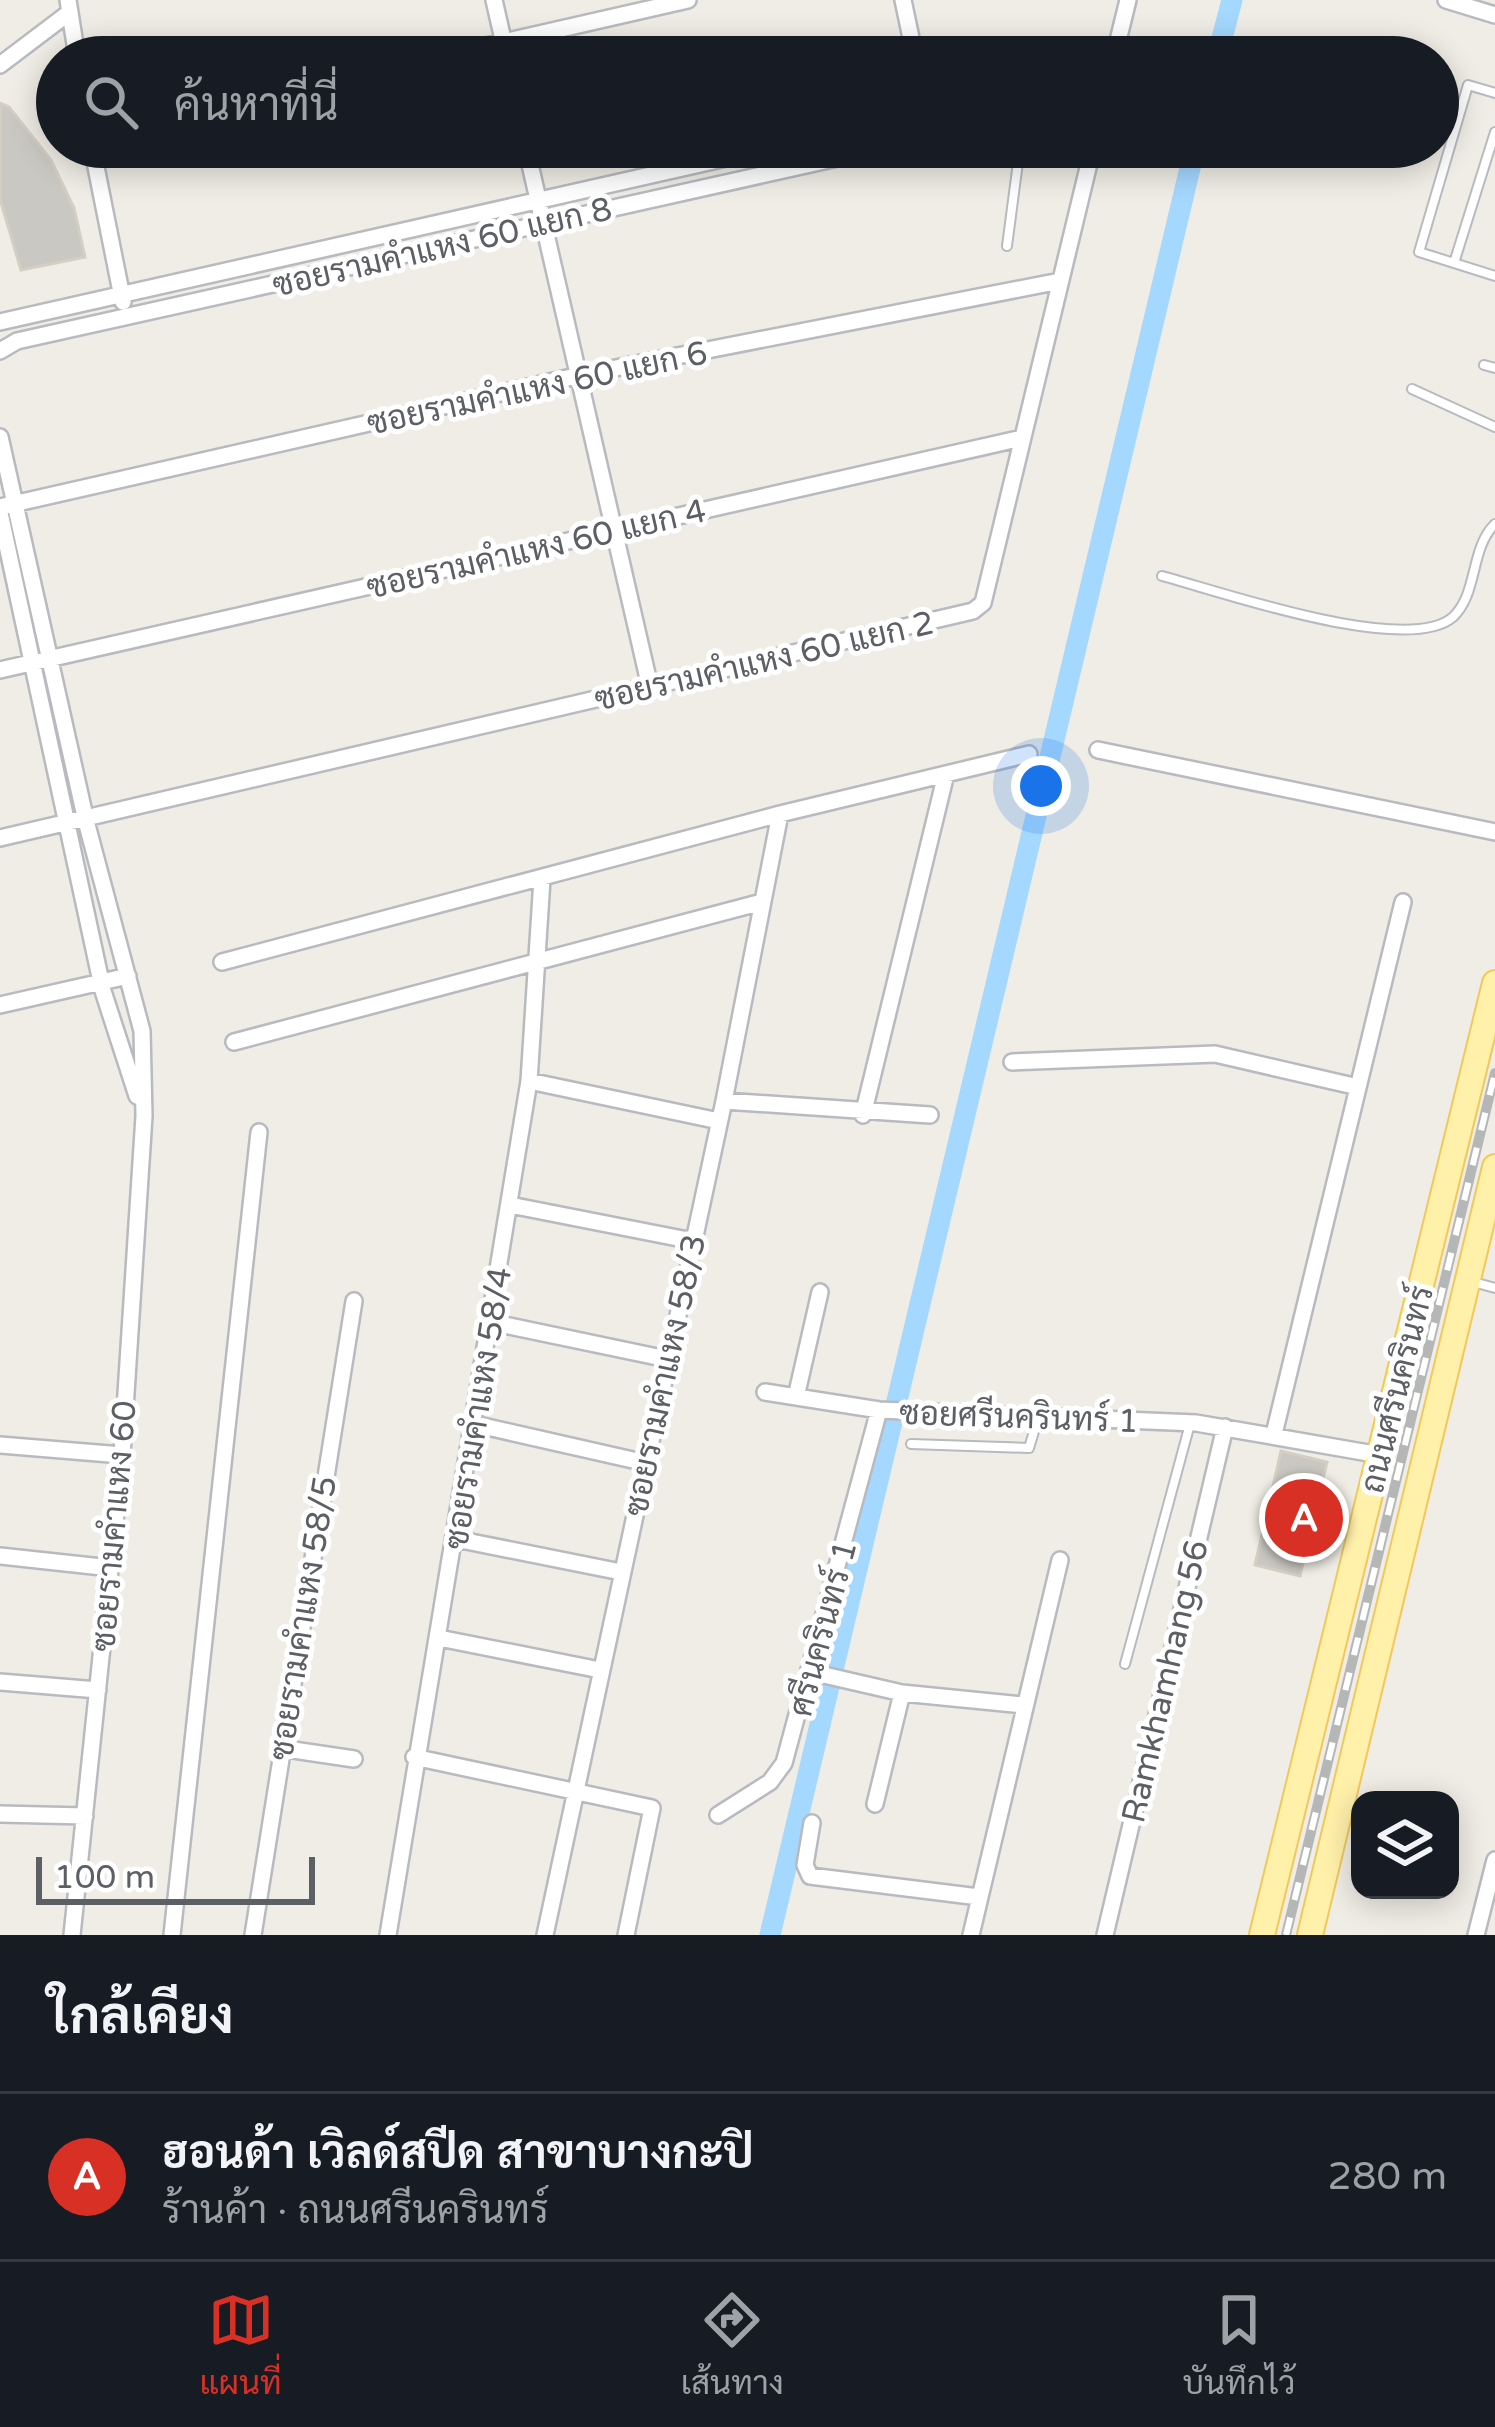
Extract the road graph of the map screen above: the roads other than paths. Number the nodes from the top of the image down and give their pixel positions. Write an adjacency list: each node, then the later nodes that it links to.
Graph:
1 (494, 0): 10 (street)
2 (688, 0): 11 (street)
3 (903, 0): 12 (street)
4 (1128, 0): 13 (street)
5 (1446, 0): 6 (street)
6 (1468, 3): 8 (street)
7 (69, 6): 9 (street); 14 (street)
8 (1495, 15)
9 (74, 36)
10 (502, 36)
11 (554, 36)
12 (911, 36)
13 (1119, 36)
14 (0, 65)
15 (1495, 93): 16 (lane)
16 (1459, 116)
17 (1495, 132): 31 (lane)
18 (96, 168): 35 (street)
19 (530, 168): 27 (street)
20 (683, 168): 27 (street, ซอยรามคำแหง 60 แยก 8)
21 (738, 168): 26 (street)
22 (793, 168): 26 (street, ซอยรามคำแหง 60 แยก 8)
23 (1018, 168): 29 (lane)
24 (1088, 168): 34 (street, ซอยรามคำแหง 60 แยก 2)
25 (1444, 168): 31 (lane)
26 (740, 180): 28 (street, ซอยรามคำแหง 60 แยก 8)
27 (537, 202): 28 (street); 30 (street, ซอยรามคำแหง 60 แยก 8)
28 (542, 224): 32 (street, ซอยรามคำแหง 60 แยก 8); 41 (street)
29 (1007, 246)
30 (320, 251): 32 (street); 35 (street, ซอยรามคำแหง 60 แยก 8)
31 (1454, 263): 33 (lane)
32 (326, 272): 36 (street, ซอยรามคำแหง 60 แยก 8)
33 (1495, 276)
34 (1060, 280): 41 (street, ซอยรามคำแหง 60 แยก 6); 45 (street, ซอยรามคำแหง 60 แยก 2)
35 (122, 297): 36 (street); 37 (street, ซอยรามคำแหง 60 แยก 8)
36 (128, 316): 38 (street, ซอยรามคำแหง 60 แยก 8)
37 (0, 322)
38 (0, 351)
39 (1484, 365): 40 (lane)
40 (1495, 368)
41 (580, 375): 46 (street, ซอยรามคำแหง 60 แยก 6); 48 (street)
42 (1412, 388): 43 (lane)
43 (1495, 427)
44 (0, 437): 46 (street, ซอยรามคำแหง 60)
45 (1022, 438): 48 (street, ซอยรามคำแหง 60 แยก 4); 53 (street, ซอยรามคำแหง 60 แยก 2)
46 (5, 507): 50 (street, ซอยรามคำแหง 60); 51 (street, ซอยรามคำแหง 60)
47 (1495, 524): 49 (lane)
48 (615, 530): 50 (street, ซอยรามคำแหง 60 แยก 4); 53 (street)
49 (1162, 576)
50 (51, 661): 51 (street, ซอยรามคำแหง 60 แยก 4); 58 (street, ซอยรามคำแหง 60)
51 (32, 663): 52 (street, ซอยรามคำแหง 60 แยก 4); 58 (street, ซอยรามคำแหง 60)
52 (0, 670)
53 (650, 687): 58 (street, ซอยรามคำแหง 60 แยก 2)
54 (1098, 750): 59 (street)
55 (1029, 754): 56 (street)
56 (946, 774): 57 (street); 75 (street)
57 (780, 814): 61 (street); 62 (street, ซอยรามคำแหง 58/3)
58 (77, 821): 60 (street, ซอยรามคำแหง 60 แยก 2); 66 (street, ซอยรามคำแหง 60); 67 (street, ซอยรามคำแหง 60)
59 (1495, 832)
60 (0, 838)
61 (542, 879): 64 (street, ซอยรามคำแหง 58/4); 65 (street)
62 (762, 902): 64 (street); 74 (street, ซอยรามคำแหง 58/3)
63 (1403, 902): 73 (street)
64 (541, 961): 70 (street); 72 (street, ซอยรามคำแหง 58/4)
65 (222, 962)
66 (128, 976): 67 (street); 77 (street, ซอยรามคำแหง 60)
67 (101, 982): 69 (street); 77 (street, ซอยรามคำแหง 60)
68 (1495, 983): 100 (main road, ถนนศรีนครินทร์)
69 (0, 1005)
70 (234, 1042)
71 (1012, 1062): 73 (street)
72 (529, 1081): 78 (street); 81 (street, ซอยรามคำแหง 58/4)
73 (1358, 1087): 96 (street)
74 (724, 1101): 75 (street); 78 (street, ซอยรามคำแหง 58/3)
75 (862, 1115): 76 (street)
76 (930, 1115)
77 (144, 1116): 99 (street, ซอยรามคำแหง 60)
78 (719, 1121): 82 (street, ซอยรามคำแหง 58/3)
79 (260, 1132): 127 (street)
80 (1495, 1167): 83 (main road, ถนนศรีนครินทร์)
81 (510, 1205): 82 (street); 87 (street, ซอยรามคำแหง 58/4)
82 (693, 1241): 88 (street, ซอยรามคำแหง 58/3)
83 (1468, 1280): 84 (lane); 135 (main road, ถนนศรีนครินทร์)
84 (1495, 1288)
85 (820, 1292): 90 (street)
86 (354, 1301): 115 (street, ซอยรามคำแหง 58/5)
87 (490, 1322): 88 (street); 94 (street, ซอยรามคำแหง 58/4)
88 (668, 1359): 101 (street, ซอยรามคำแหง 58/3)
89 (765, 1392): 90 (street, ซอยศรีนครินทร์ 1)
90 (796, 1397): 91 (street, ซอยศรีนครินทร์ 1)
91 (884, 1411): 92 (street, ซอยศรีนครินทร์ 1); 110 (street, ศรีนครินทร์ 1)
92 (1038, 1416): 93 (street, ซอยศรีนครินทร์ 1); 97 (lane)
93 (1190, 1423): 95 (street, ซอยศรีนครินทร์ 1); 108 (lane)
94 (474, 1424): 101 (street); 102 (street, ซอยรามคำแหง 58/4)
95 (1225, 1427): 96 (street, ซอยศรีนครินทร์ 1); 133 (street, Ramkhamhang 56)
96 (1274, 1434): 100 (street, ซอยศรีนครินทร์ 1)
97 (911, 1444)
98 (0, 1445): 99 (street)
99 (122, 1455): 105 (street, ซอยรามคำแหง 60)
100 (1380, 1455): 134 (main road, ถนนศรีนครินทร์)
101 (646, 1463): 106 (street, ซอยรามคำแหง 58/3)
102 (456, 1539): 106 (street); 107 (street, ซอยรามคำแหง 58/4)
103 (0, 1556): 105 (street)
104 (1060, 1560): 114 (street)
105 (111, 1568): 112 (street, ซอยรามคำแหง 60)
106 (621, 1572): 109 (street, ซอยรามคำแหง 58/3)
107 (440, 1638): 109 (street); 116 (street, ซอยรามคำแหง 58/4)
108 (1125, 1664)
109 (600, 1670): 118 (street, ซอยรามคำแหง 58/3)
110 (811, 1672): 113 (street); 121 (street, ศรีนครินทร์ 1)
111 (0, 1682): 112 (street)
112 (98, 1690): 122 (street, ซอยรามคำแหง 60)
113 (902, 1693): 114 (street); 119 (street)
114 (1023, 1705): 125 (street)
115 (280, 1748): 117 (street); 128 (street, ซอยรามคำแหง 58/5)
116 (414, 1757): 118 (street); 129 (street, ซอยรามคำแหง 58/4)
117 (354, 1760)
118 (574, 1791): 130 (street, ซอยรามคำแหง 58/3); 131 (street)
119 (875, 1804)
120 (0, 1814): 122 (street)
121 (718, 1815)
122 (85, 1816): 126 (street, ซอยรามคำแหง 60)
123 (812, 1823): 125 (street)
124 (1495, 1860): 136 (street)
125 (979, 1897): 132 (street)
126 (72, 1935)
127 (172, 1935)
128 (253, 1935)
129 (388, 1935)
130 (544, 1935)
131 (626, 1935)
132 (971, 1935)
133 (1105, 1935)
134 (1262, 1935)
135 (1310, 1935)
136 (1476, 1935)

